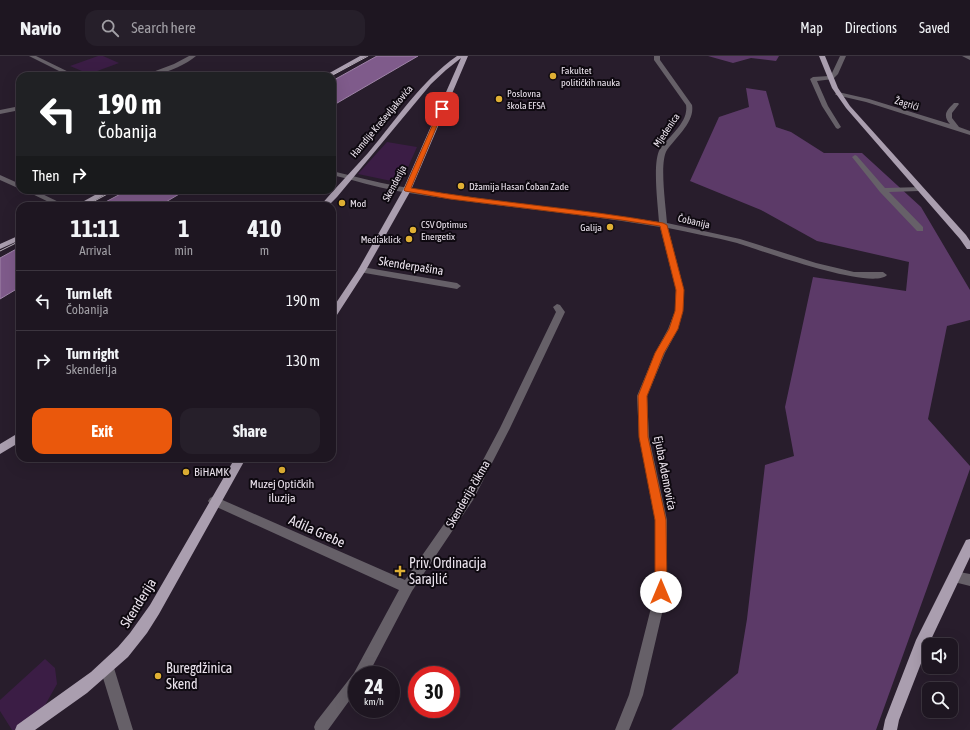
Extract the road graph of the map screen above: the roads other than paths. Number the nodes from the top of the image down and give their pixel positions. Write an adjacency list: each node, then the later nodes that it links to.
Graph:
1 (32, 56): 11 (street)
2 (193, 56): 12 (street)
3 (364, 56): 13 (main road)
4 (461, 56): 24 (main road, Hamdije Kreševljakovića)
5 (465, 56): 27 (main road, Skenderija)
6 (656, 56): 36 (street, Mjedenica)
7 (822, 56): 14 (main road)
8 (843, 56): 18 (street)
9 (966, 56): 10 (street)
10 (970, 58)
11 (66, 72)
12 (157, 72)
13 (334, 72)
14 (836, 91): 19 (street, Žagrići); 26 (main road)
15 (956, 104): 19 (street)
16 (16, 109): 17 (street)
17 (0, 112)
18 (838, 126)
19 (958, 129): 20 (street, Žagrići)
20 (970, 134)
21 (855, 157): 28 (street)
22 (336, 174): 24 (street, Čobanija)
23 (0, 177): 25 (street)
24 (350, 178): 27 (street, Čobanija); 29 (main road, Hamdije Kreševljakovića)
25 (16, 184)
26 (919, 189): 28 (street); 40 (main road)
27 (407, 190): 36 (street, Čobanija); 41 (main road, Skenderija)
28 (883, 190): 37 (street)
29 (336, 193)
30 (37, 194): 33 (street)
31 (102, 194): 34 (main road)
32 (335, 194): 35 (main road, Hamdije Kreševljakovića)
33 (54, 202)
34 (86, 202)
35 (328, 202)
36 (663, 225): 42 (street, Čobanija); 60 (street, Ejuba Ademovića)
37 (920, 229)
38 (16, 239): 39 (main road)
39 (0, 247)
40 (970, 247)
41 (362, 270): 43 (street, Skenderpašina); 45 (main road, Skenderija)
42 (883, 275)
43 (457, 286)
44 (557, 307): 53 (street, Skenderija čikma)
45 (336, 310)
46 (16, 439): 47 (main road)
47 (0, 450)
48 (238, 462): 49 (main road, Skenderija)
49 (214, 501): 53 (street, Adila Grebe); 55 (main road, Skenderija)
50 (970, 544): 51 (main road)
51 (954, 577): 52 (street); 61 (main road)
52 (970, 580)
53 (408, 587): 54 (street, Skenderija čikma)
54 (365, 666)
55 (107, 668): 58 (main road, Skenderija); 59 (street)
56 (348, 691): 57 (street)
57 (321, 727)
58 (22, 730)
59 (126, 730)
60 (622, 730)
61 (890, 730)

